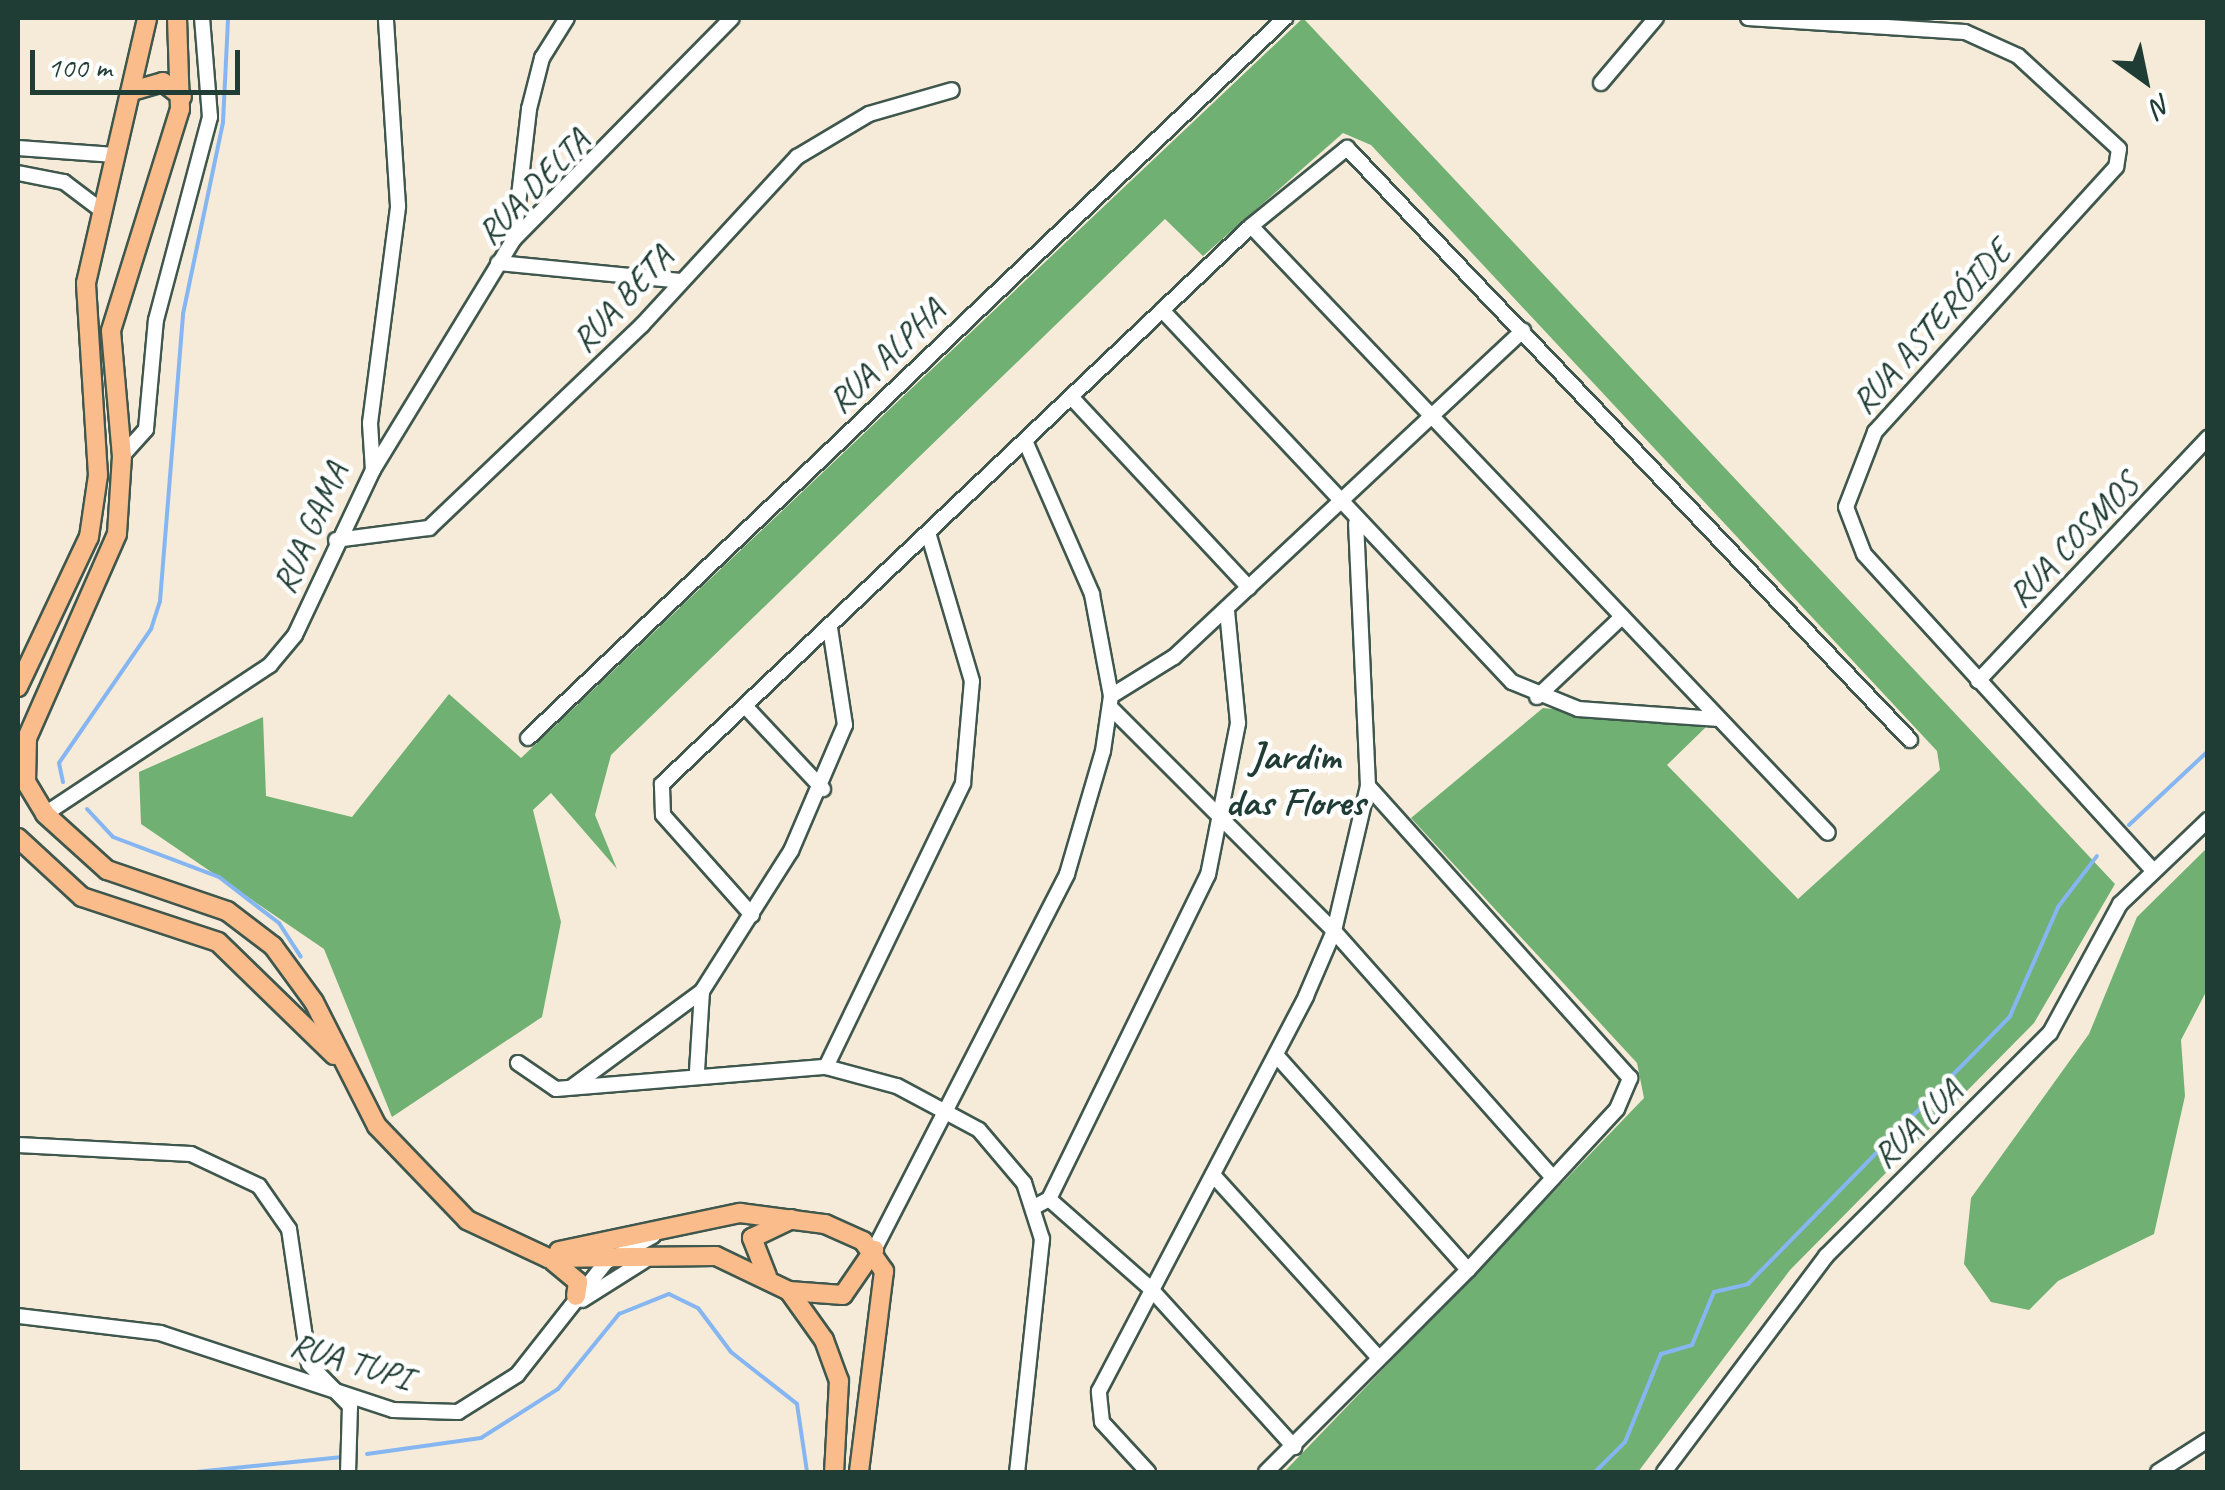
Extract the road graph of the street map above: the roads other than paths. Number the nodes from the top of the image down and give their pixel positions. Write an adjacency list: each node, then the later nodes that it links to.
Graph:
1 (147, 18): 12 (main road)
2 (177, 18): 13 (main road)
3 (202, 18): 30 (street)
4 (386, 18): 31 (street, RUA GAMA)
5 (567, 18): 19 (street)
6 (732, 18): 19 (street, RUA DELTA)
7 (1286, 18): 46 (street, RUA ALPHA)
8 (1656, 18): 10 (street)
9 (1748, 18): 40 (street, RUA ASTERÓIDE)
10 (1601, 84)
11 (952, 90): 21 (street, RUA BETA)
12 (132, 91): 13 (main road); 15 (main road)
13 (182, 98): 23 (main road)
14 (18, 148): 15 (street)
15 (114, 155): 17 (main road)
16 (18, 173): 17 (street)
17 (100, 210): 22 (main road)
18 (1251, 226): 24 (street); 25 (street); 27 (street)
19 (514, 239): 20 (street, RUA DELTA)
20 (498, 263): 21 (street); 31 (street, RUA DELTA)
21 (680, 281): 35 (street, RUA BETA)
22 (86, 283): 23 (main road); 41 (main road)
23 (123, 290): 30 (main road)
24 (1162, 310): 26 (street); 32 (street)
25 (1523, 330): 27 (street); 47 (street)
26 (1072, 399): 29 (street); 36 (street)
27 (1434, 414): 32 (street); 38 (street)
28 (2208, 438): 40 (street, RUA COSMOS)
29 (1027, 445): 34 (street); 43 (street)
30 (122, 456): 48 (main road)
31 (373, 470): 35 (street, RUA GAMA)
32 (1341, 504): 33 (street); 36 (street)
33 (1356, 523): 42 (street); 49 (street)
34 (929, 536): 39 (street); 65 (street)
35 (336, 540): 51 (street, RUA GAMA)
36 (1249, 588): 37 (street)
37 (1226, 610): 43 (street); 53 (street)
38 (1622, 617): 42 (street); 45 (street)
39 (830, 628): 44 (street); 50 (street)
40 (1978, 681): 57 (street, RUA ASTERÓIDE)
41 (18, 687)
42 (1537, 697): 45 (street)
43 (1110, 702): 53 (street); 68 (street)
44 (746, 706): 50 (street); 59 (street)
45 (1716, 719): 54 (street)
46 (528, 738)
47 (1910, 740)
48 (22, 779): 51 (main road)
49 (1368, 786): 60 (street); 71 (street)
50 (824, 788): 59 (street)
51 (45, 814): 56 (main road)
52 (2208, 820): 57 (street, RUA LUA)
53 (1223, 822): 60 (street); 72 (street)
54 (1828, 832)
55 (18, 838): 58 (main road)
56 (84, 854): 58 (main road); 63 (main road)
57 (2150, 868): 96 (street, RUA LUA)
58 (60, 878): 63 (main road)
59 (752, 915): 61 (street)
60 (1334, 931): 62 (street); 71 (street)
61 (702, 992): 66 (street); 67 (street)
62 (1276, 1055): 70 (street); 79 (street)
63 (342, 1063): 76 (main road)
64 (518, 1063): 67 (street)
65 (826, 1067): 66 (street); 68 (street)
66 (697, 1071): 67 (street)
67 (572, 1088)
68 (950, 1111): 72 (street); 75 (street)
69 (18, 1146): 87 (street)
70 (1214, 1175): 81 (street); 86 (street)
71 (1553, 1178): 79 (street)
72 (1043, 1202): 81 (street); 93 (street)
73 (797, 1218): 74 (main road); 75 (main road); 80 (main road)
74 (686, 1219): 76 (main road); 78 (street)
75 (874, 1250): 82 (main road); 92 (main road)
76 (543, 1257): 78 (main road); 83 (main road)
77 (644, 1260): 78 (main road); 80 (main road); 85 (street)
78 (606, 1262): 83 (street, RUA TUPI)
79 (1468, 1270): 86 (street)
80 (767, 1276): 82 (main road)
81 (1150, 1288): 89 (street); 94 (street)
82 (789, 1291): 91 (main road)
83 (576, 1296): 85 (street, RUA TUPI)
84 (18, 1316): 87 (street, RUA TUPI)
85 (566, 1319): 87 (street, RUA TUPI)
86 (1379, 1358): 89 (street)
87 (335, 1390): 90 (street)
88 (2208, 1440): 97 (street)
89 (1294, 1447): 95 (street)
90 (348, 1472)
91 (838, 1472)
92 (858, 1472)
93 (1017, 1472)
94 (1148, 1472)
95 (1266, 1472)
96 (1664, 1472)
97 (2158, 1472)

